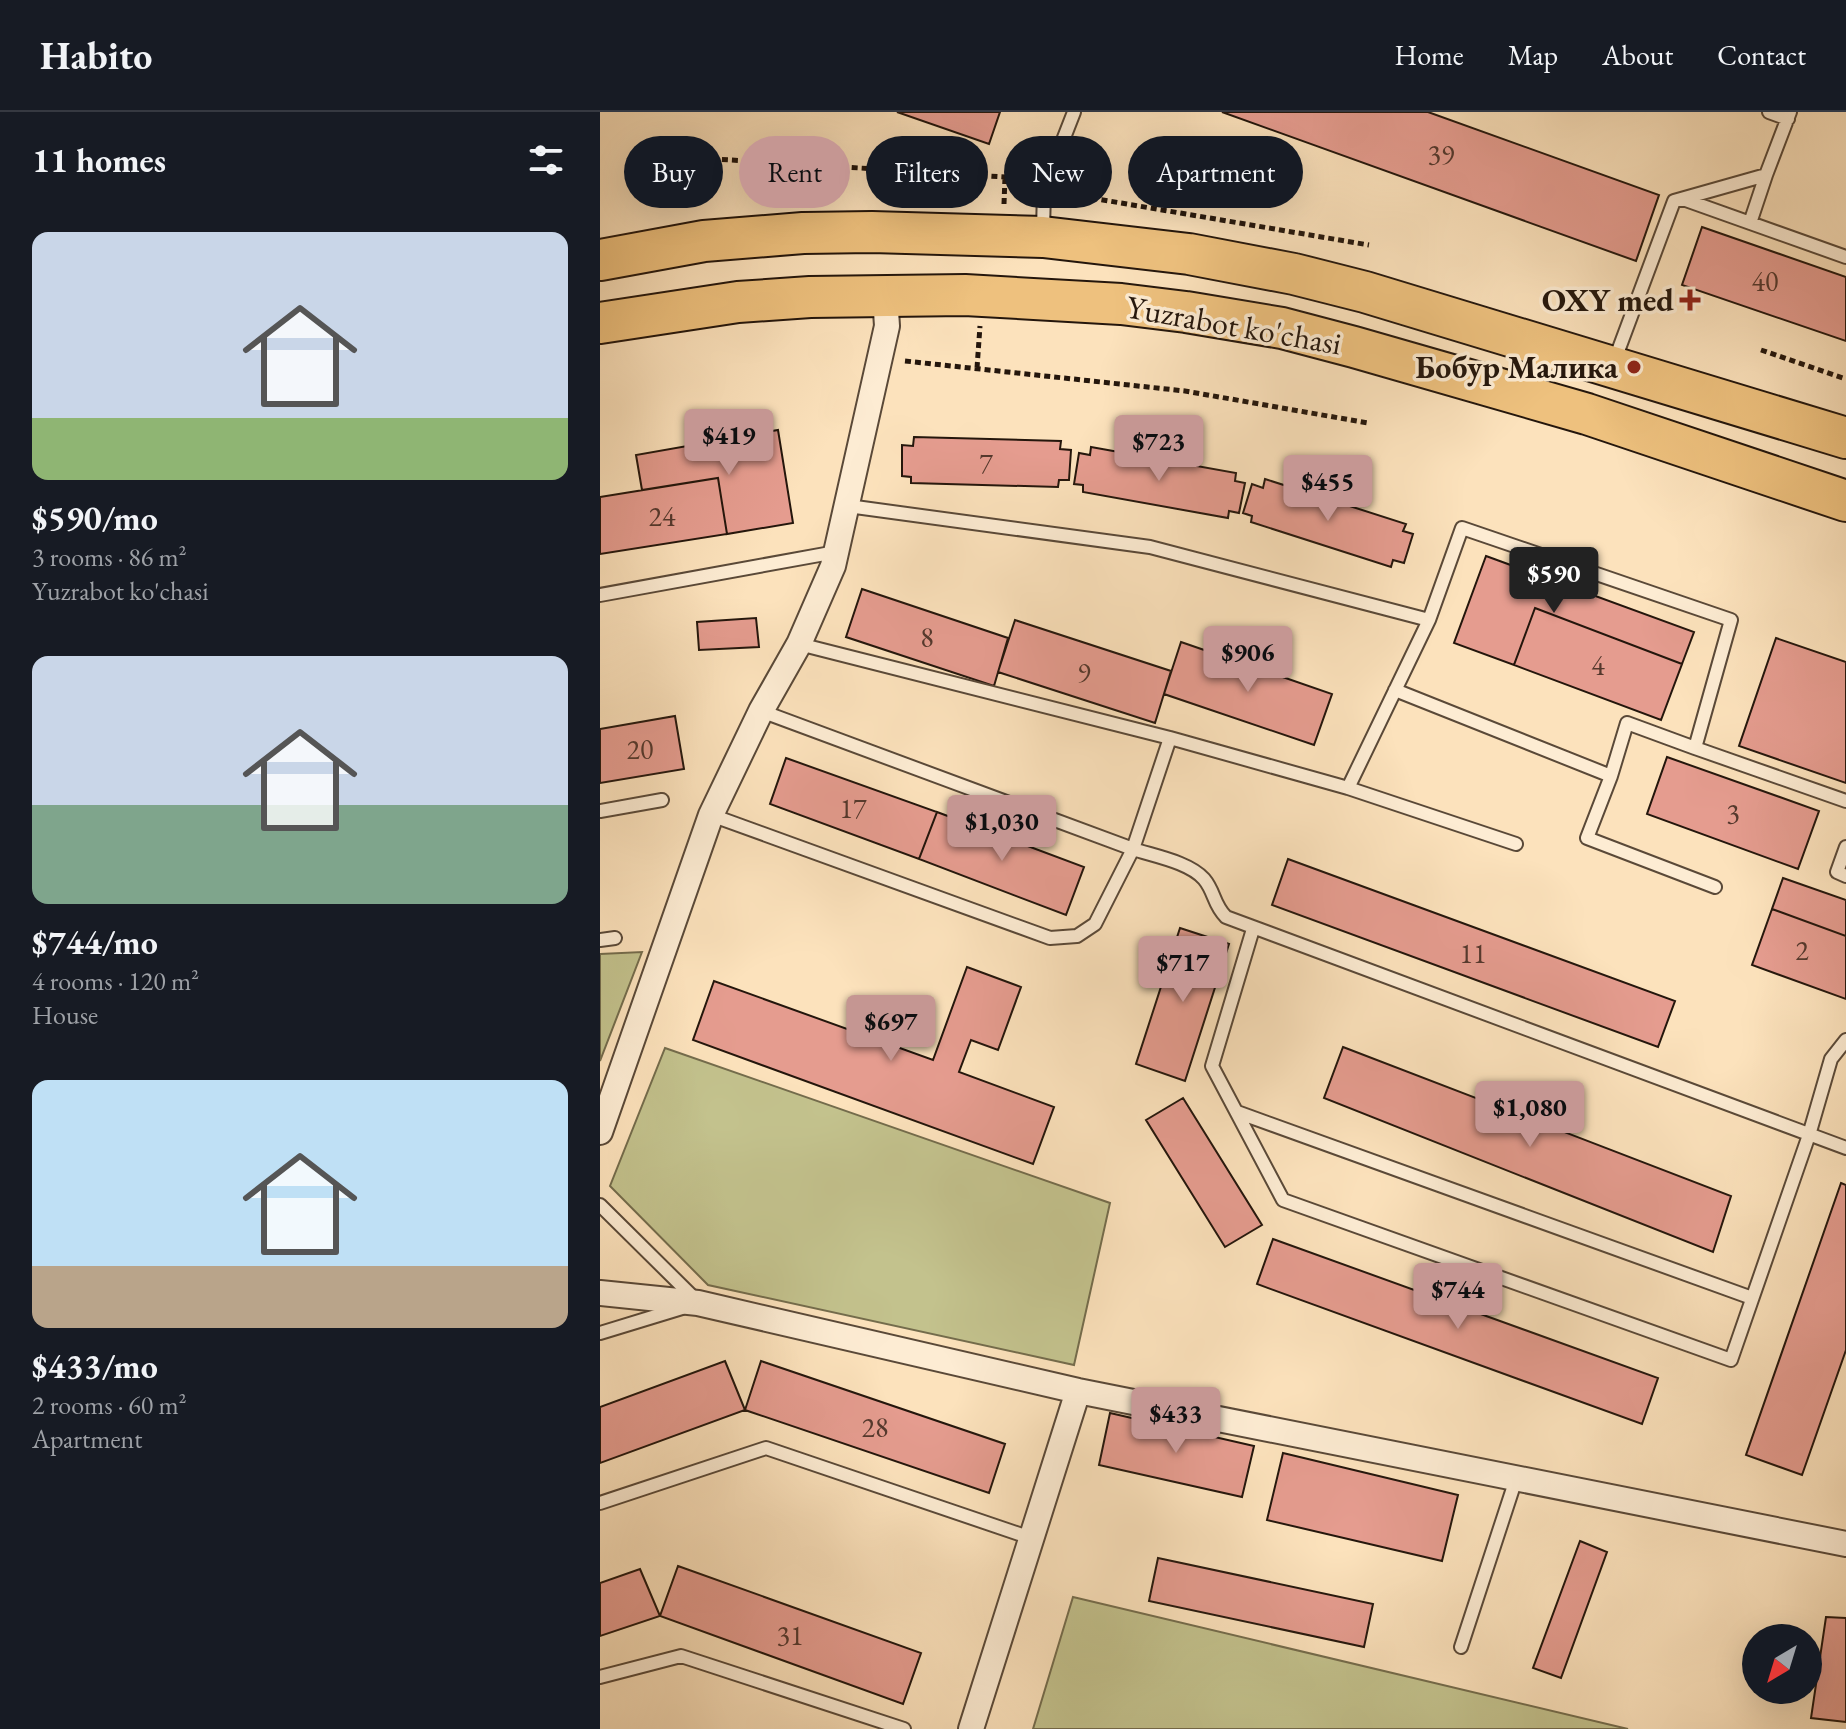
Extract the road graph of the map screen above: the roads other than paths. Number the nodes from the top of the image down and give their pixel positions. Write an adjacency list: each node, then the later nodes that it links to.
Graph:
1 (1074, 112): 7 (lane)
2 (1769, 112): 3 (lane)
3 (1789, 115): 4 (lane)
4 (1766, 175): 5 (lane); 6 (lane)
5 (1683, 199): 6 (lane); 14 (lane)
6 (1750, 223): 8 (lane)
7 (1043, 237): 9 (main road, Yuzrabot ko'chasi); 10 (main road, Yuzrabot ko'chasi)
8 (1846, 257)
9 (603, 261)
10 (1365, 292): 13 (main road); 14 (main road, Yuzrabot ko'chasi)
11 (885, 296): 12 (main road, Yuzrabot ko'chasi); 13 (main road, Yuzrabot ko'chasi); 17 (street)
12 (607, 317)
13 (1354, 347): 16 (main road, Yuzrabot ko'chasi)
14 (1613, 365): 15 (main road, Yuzrabot ko'chasi)
15 (1846, 438)
16 (1846, 501)
17 (848, 506): 18 (street); 20 (lane)
18 (836, 552): 19 (lane); 21 (street)
19 (600, 595)
20 (1429, 620): 22 (lane); 25 (lane)
21 (799, 644): 23 (street); 24 (lane)
22 (1395, 690): 26 (lane); 27 (lane)
23 (761, 711): 31 (street); 34 (lane)
24 (1170, 738): 27 (lane); 34 (lane)
25 (1695, 748): 26 (lane); 29 (lane)
26 (1611, 776): 36 (lane)
27 (1348, 788): 32 (lane)
28 (662, 800): 30 (lane)
29 (1846, 801)
30 (600, 811)
31 (711, 815): 34 (lane); 42 (street)
32 (1516, 844)
33 (1846, 847): 35 (lane)
34 (1133, 849): 37 (lane)
35 (1846, 876)
36 (1715, 887)
37 (1253, 929): 41 (lane); 43 (lane)
38 (615, 938): 39 (lane)
39 (600, 940)
40 (1846, 1040): 43 (lane)
41 (1237, 1112): 47 (lane); 47 (lane)
42 (600, 1132)
43 (1809, 1135): 44 (lane); 47 (lane)
44 (1846, 1148)
45 (600, 1205): 48 (lane)
46 (600, 1293): 48 (street)
47 (1752, 1298)
48 (698, 1303): 49 (lane); 50 (street)
49 (600, 1333)
50 (1078, 1391): 51 (street); 53 (street)
51 (1516, 1479): 54 (street); 55 (lane)
52 (600, 1503): 53 (lane)
53 (1031, 1538): 58 (street)
54 (1846, 1544)
55 (1461, 1647)
56 (600, 1677): 57 (lane)
57 (904, 1729)
58 (971, 1729)

